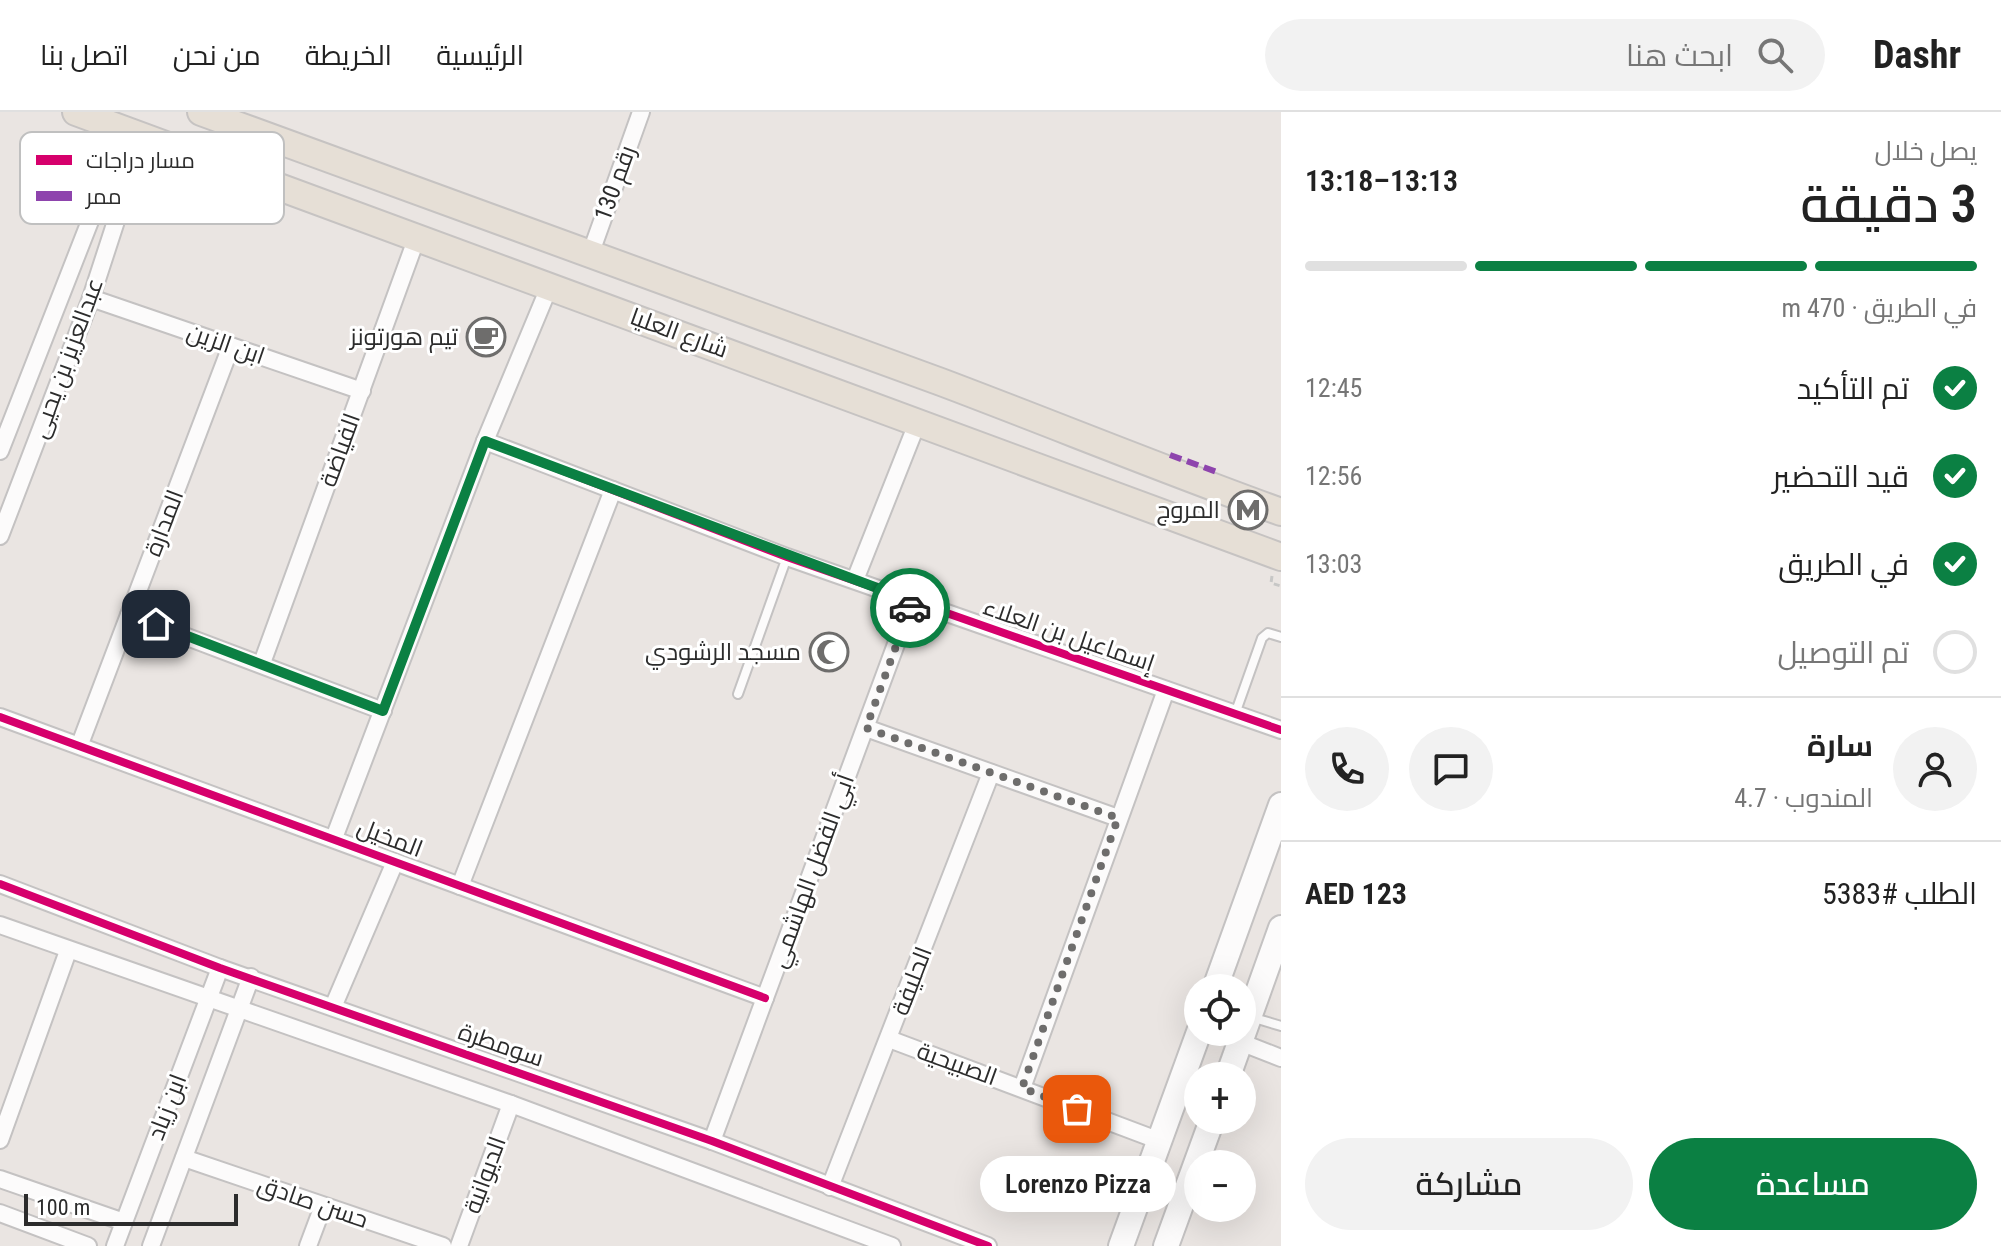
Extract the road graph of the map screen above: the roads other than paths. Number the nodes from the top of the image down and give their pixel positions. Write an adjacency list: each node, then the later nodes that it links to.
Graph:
1 (76, 112): 4 (main road, شارع العليا)
2 (641, 112): 13 (street, رقم 130)
3 (219, 115): 7 (main road, شارع العليا)
4 (117, 127): 5 (street, عبدالعزيز بن يحيى); 6 (main road, شارع العليا)
5 (116, 132)
6 (131, 132)
7 (264, 132)
8 (284, 140): 13 (main road, شارع العليا)
9 (284, 188): 12 (main road, شارع العليا)
10 (87, 224): 18 (street, عبدالعزيز بن يحيى)
11 (115, 224): 15 (street, عبدالعزيز بن يحيى)
12 (417, 237): 14 (main road, شارع العليا); 17 (street, الفياضة)
13 (590, 255): 23 (main road, شارع العليا)
14 (550, 285): 19 (main road, شارع العليا); 20 (street)
15 (91, 298): 16 (street, ابن الزين); 24 (street, عبدالعزيز بن يحيى)
16 (231, 346): 17 (street, ابن الزين); 29 (street, المدارة)
17 (362, 391): 31 (street, الفياضة)
18 (8, 408): 21 (street, عبدالعزيز بن يحيى)
19 (918, 421): 26 (main road, شارع العليا); 27 (street)
20 (485, 441): 22 (street, إسماعيل بن العلاء); 34 (street)
21 (0, 451)
22 (613, 490): 25 (street, إسماعيل بن العلاء); 46 (street)
23 (1281, 512)
24 (0, 536)
25 (787, 557): 27 (street, إسماعيل بن العلاء); 33 (lane)
26 (1277, 566)
27 (855, 580): 28 (street, إسماعيل بن العلاء)
28 (912, 601): 32 (street, إسماعيل بن العلاء); 37 (street, أبي الفضل الهاشمي)
29 (129, 615): 31 (street); 39 (street, المدارة)
30 (1281, 637): 35 (lane)
31 (262, 663): 34 (street)
32 (1166, 690): 35 (street, إسماعيل بن العلاء); 42 (street)
33 (738, 694)
34 (383, 711): 43 (street)
35 (1235, 714): 38 (street, إسماعيل بن العلاء)
36 (0, 717): 39 (street, المخيل)
37 (866, 728): 40 (street); 54 (street, أبي الفضل الهاشمي)
38 (1281, 730)
39 (80, 744): 43 (street, المخيل)
40 (991, 773): 42 (street); 60 (street, الحليفة)
41 (1279, 816): 51 (street)
42 (1118, 818): 64 (street)
43 (334, 838): 44 (street, المخيل)
44 (395, 862): 46 (street, المخيل); 56 (street)
45 (0, 884): 50 (street, سومطرة)
46 (460, 886): 54 (street, المخيل)
47 (0, 925): 49 (street)
48 (1281, 928): 53 (street)
49 (68, 951): 55 (street); 67 (street)
50 (220, 968): 52 (street, سومطرة); 55 (street, ابن زياد)
51 (1220, 974)
52 (251, 977): 56 (street, سومطرة); 57 (street, ابن زياد)
53 (1256, 995)
54 (765, 998): 68 (street, أبي الفضل الهاشمي)
55 (208, 999): 57 (street); 75 (street, ابن زياد)
56 (333, 1007): 68 (street, سومطرة)
57 (241, 1010): 65 (street); 70 (street, ابن زياد)
58 (1256, 1018): 59 (lane)
59 (1281, 1026)
60 (889, 1039): 64 (street, الصبيحية); 72 (street, الحليفة)
61 (1194, 1046): 69 (street)
62 (1250, 1046): 63 (street)
63 (1281, 1058)
64 (1022, 1088): 69 (street, الصبيحية)
65 (511, 1104): 81 (street, الديوانية); 82 (street)
66 (1207, 1134): 85 (street)
67 (0, 1140)
68 (712, 1141): 72 (street, سومطرة)
69 (1160, 1141): 84 (street)
70 (184, 1158): 73 (street, حسن صادق); 78 (street, ابن زياد)
71 (0, 1179): 75 (street)
72 (830, 1187): 83 (street, سومطرة)
73 (323, 1206): 79 (street); 80 (street, حسن صادق)
74 (0, 1213): 76 (street)
75 (124, 1222): 77 (street, ابن زياد)
76 (88, 1246)
77 (115, 1246)
78 (151, 1246)
79 (308, 1246)
80 (443, 1246)
81 (459, 1246)
82 (892, 1246)
83 (988, 1246)
84 (1121, 1246)
85 (1166, 1246)

